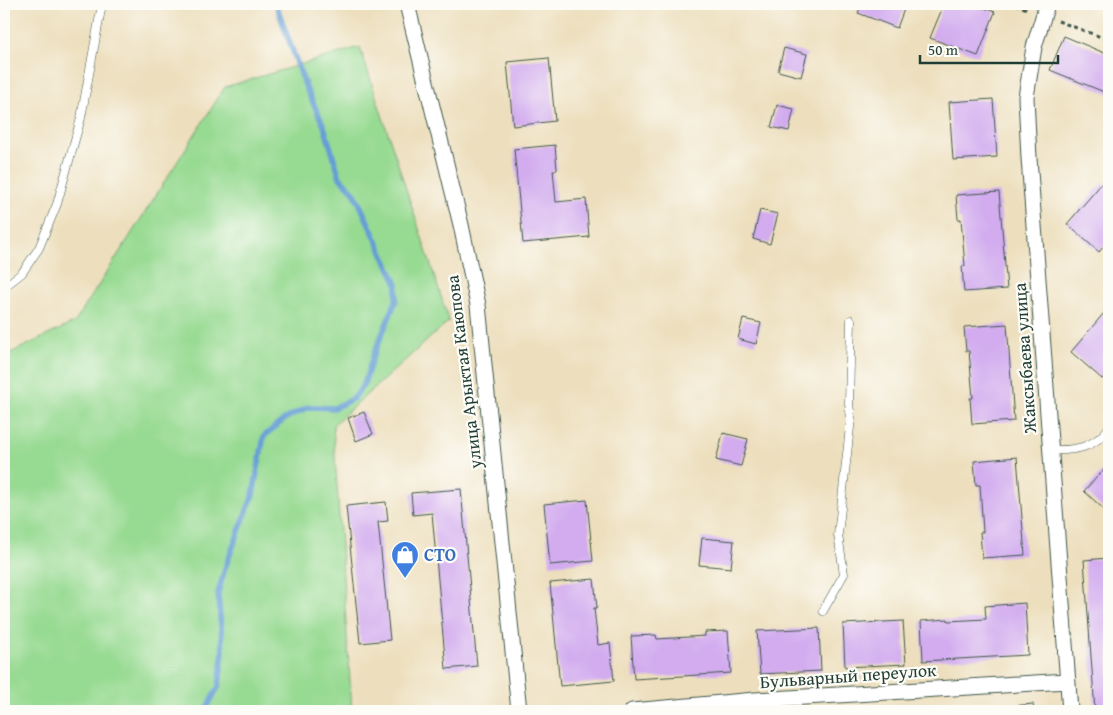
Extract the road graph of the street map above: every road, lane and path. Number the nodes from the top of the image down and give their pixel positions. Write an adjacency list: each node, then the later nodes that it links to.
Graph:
1 (102, 4): 6 (lane)
2 (407, 4): 12 (street, улица Арыктая Каюпова)
3 (1015, 4): 4 (path)
4 (1045, 10): 5 (path); 9 (street, Жаксыбаева улица)
5 (1109, 40)
6 (4, 287)
7 (851, 320): 10 (lane)
8 (1109, 428): 9 (lane)
9 (1050, 450): 11 (street, Жаксыбаева улица)
10 (823, 611)
11 (1068, 681): 13 (street, Бульварный переулок); 14 (street, Жаксыбаева улица)
12 (519, 711)
13 (632, 711)
14 (1070, 711)

